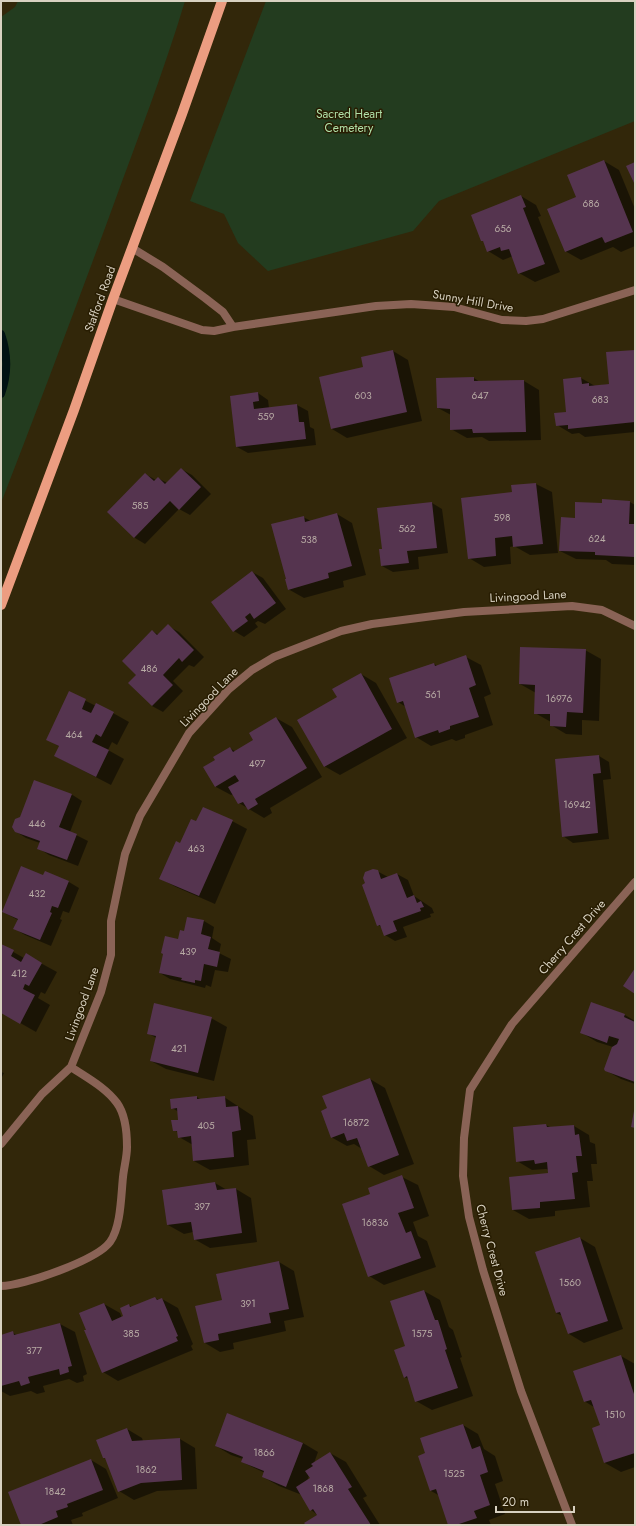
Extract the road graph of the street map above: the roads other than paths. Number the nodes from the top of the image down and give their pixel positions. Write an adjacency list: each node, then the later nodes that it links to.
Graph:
1 (222, 1): 2 (main road, Stafford Road)
2 (132, 248): 4 (main road, Stafford Road); 5 (street)
3 (635, 290): 5 (street, Sunny Hill Drive)
4 (113, 299): 5 (street, Sunny Hill Drive); 6 (main road, Stafford Road)
5 (233, 327)
6 (1, 605)
7 (635, 626): 9 (street, Livingood Lane)
8 (635, 882): 12 (street, Cherry Crest Drive)
9 (71, 1067): 10 (street, Livingood Lane); 11 (street)
10 (1, 1144)
11 (1, 1286)
12 (572, 1525)

